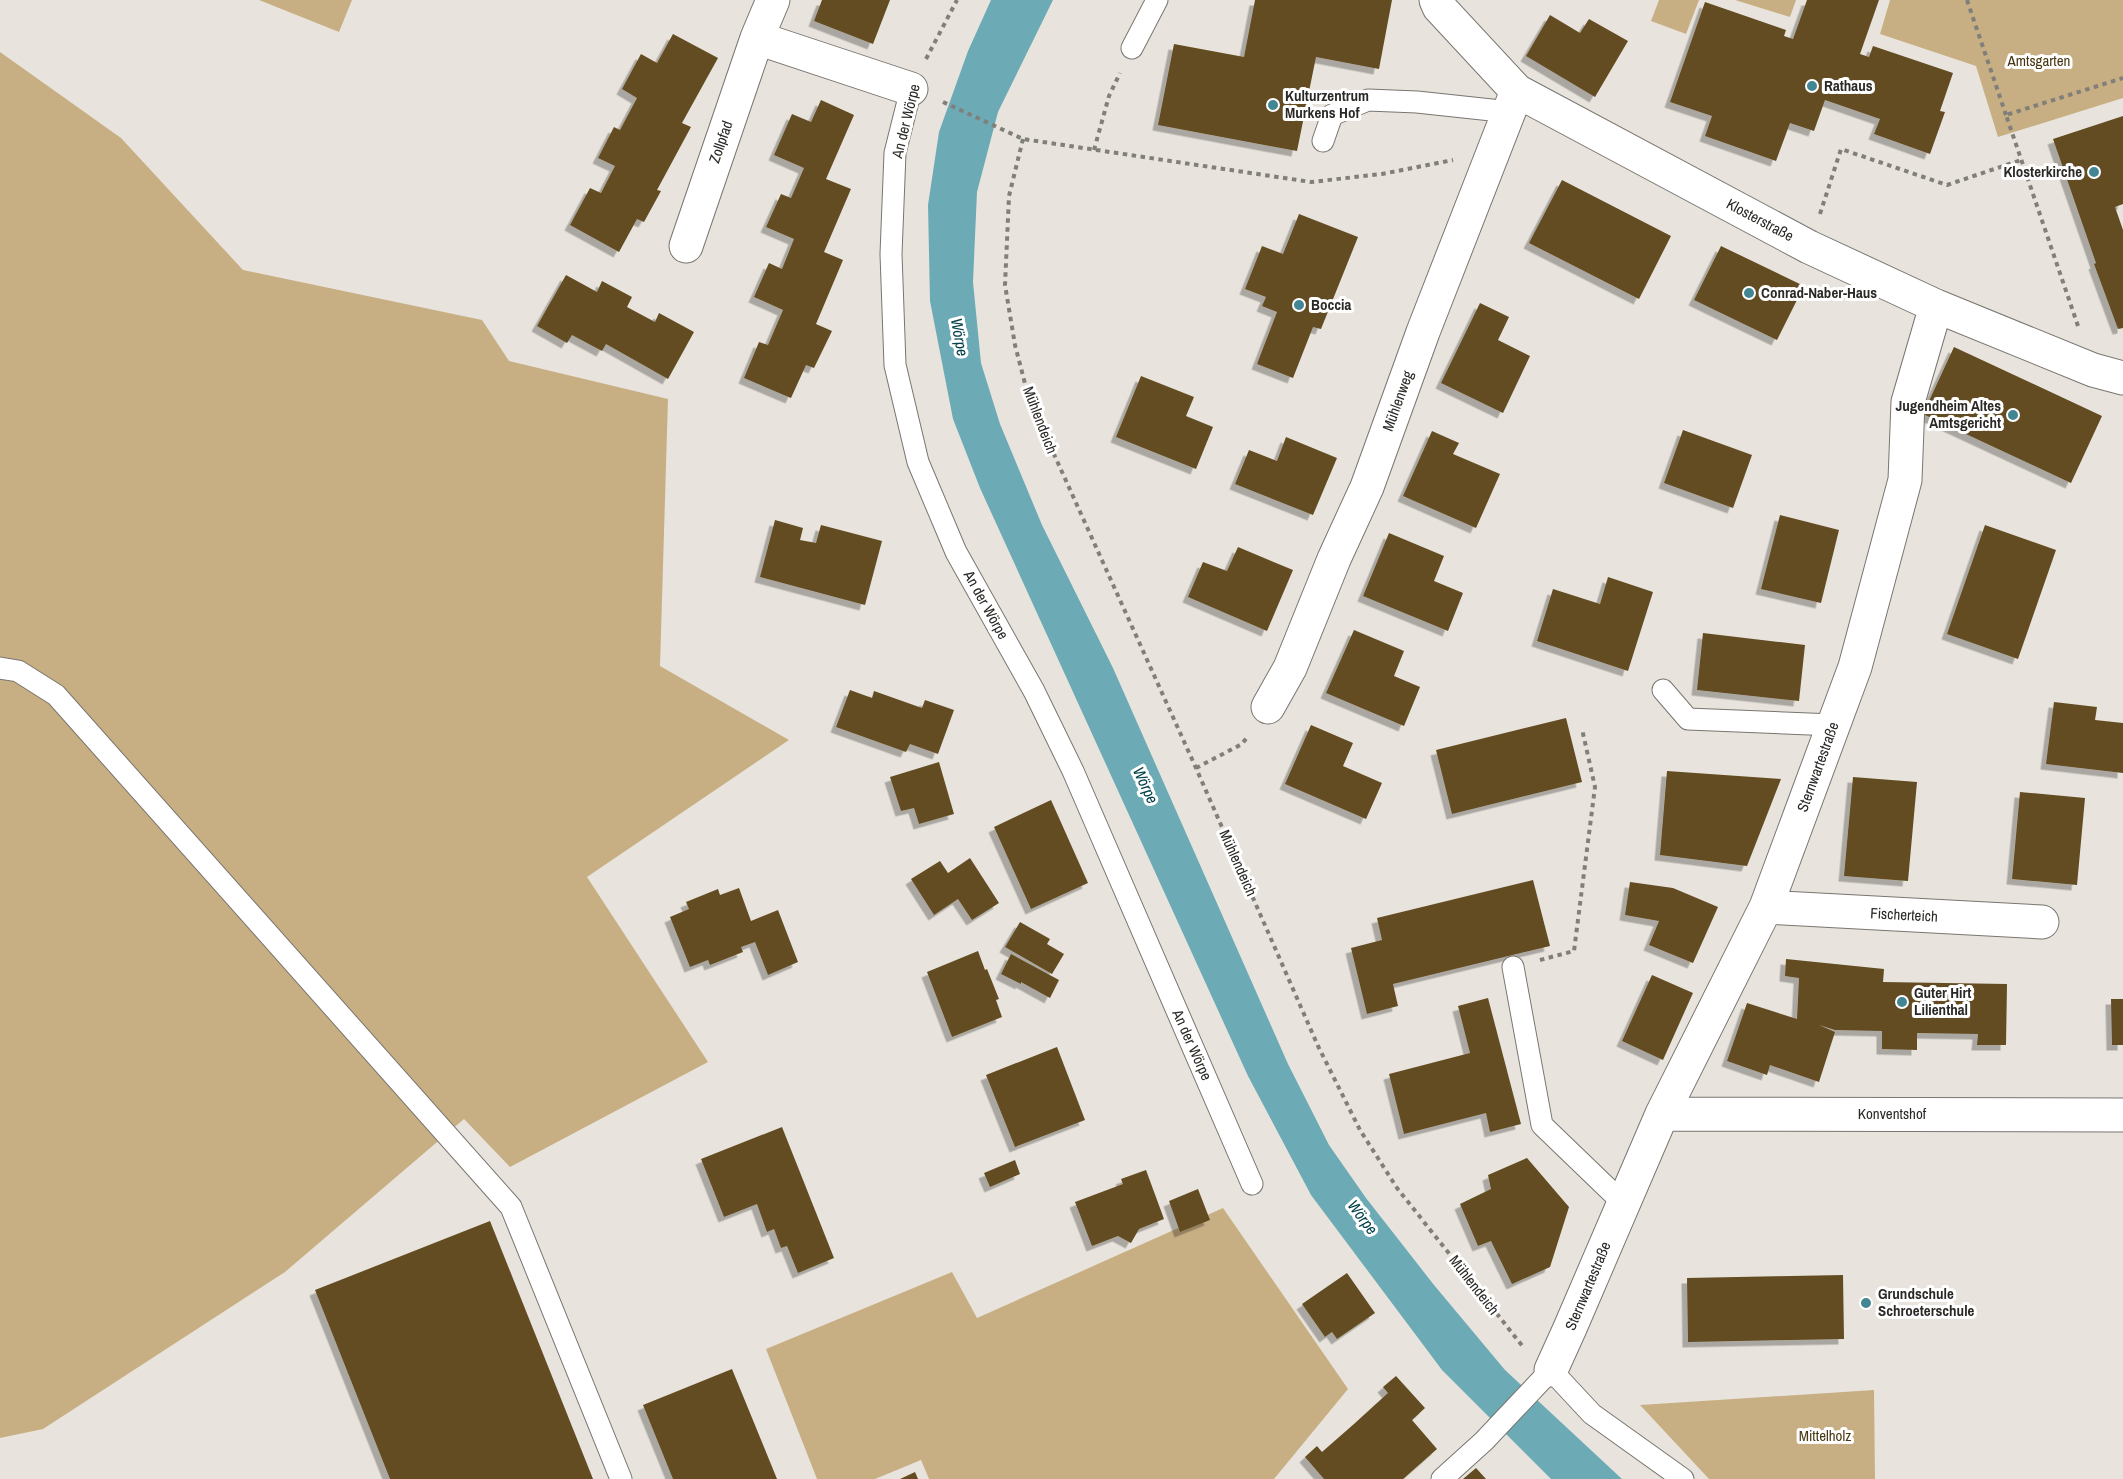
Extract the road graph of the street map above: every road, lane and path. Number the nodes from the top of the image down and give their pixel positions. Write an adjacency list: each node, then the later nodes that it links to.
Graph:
1 (773, 0): 6 (street, Zollpfad)
2 (957, 0): 9 (path, An der Wörpe)
3 (1157, 0): 7 (lane)
4 (1436, 0): 11 (street, Klosterstraße)
5 (1967, 0): 12 (path)
6 (757, 38): 9 (street); 18 (street, Zollpfad)
7 (1132, 48): 15 (path)
8 (2123, 78): 12 (path)
9 (911, 89): 33 (lane, An der Wörpe)
10 (941, 101): 13 (path)
11 (1514, 101): 14 (lane); 16 (street, Mühlenweg); 19 (street, Klosterstraße)
12 (2007, 115): 17 (path)
13 (1023, 139): 15 (path); 27 (path, Mühlendeich)
14 (1323, 141)
15 (1094, 150): 16 (path)
16 (1495, 152): 24 (street, Mühlenweg)
17 (2021, 160): 19 (path); 21 (path)
18 (686, 246)
19 (1809, 247): 20 (street, Klosterstraße)
20 (1936, 306): 21 (street, Klosterstraße); 25 (street, Sternwartestraße)
21 (2108, 374)
22 (0, 668): 36 (lane)
23 (1663, 690): 25 (lane)
24 (1268, 707): 27 (path)
25 (1834, 725): 28 (street, Sternwartestraße)
26 (1582, 729): 30 (path)
27 (1196, 768): 35 (path, Mühlendeich)
28 (1766, 907): 29 (street, Fischerteich); 31 (street, Sternwartestraße)
29 (2042, 922)
30 (1513, 967): 34 (lane)
31 (1662, 1114): 32 (street, Konventshof); 34 (street, Sternwartestraße)
32 (2123, 1115)
33 (1252, 1184)
34 (1623, 1203): 35 (street, Sternwartestraße)
35 (1544, 1377): 37 (lane); 38 (lane)
36 (621, 1479)
37 (1442, 1479)
38 (1683, 1479)

